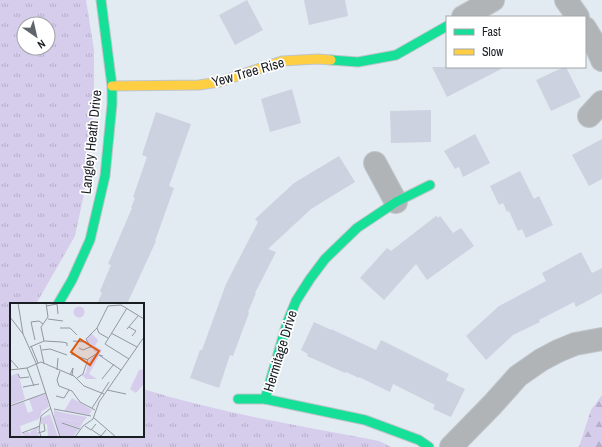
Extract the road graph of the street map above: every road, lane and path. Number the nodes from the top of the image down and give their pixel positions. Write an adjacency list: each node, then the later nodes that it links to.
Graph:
1 (101, 0): 9 (street, Langley Heath Drive)
2 (493, 0): 4 (street)
3 (566, 0): 5 (street)
4 (465, 16)
5 (577, 16)
6 (446, 27): 9 (street, Yew Tree Rise)
7 (586, 30): 8 (street)
8 (602, 60)
9 (112, 86): 13 (street, Langley Heath Drive)
10 (374, 163): 12 (street)
11 (430, 185): 12 (street, Hermitage Drive)
12 (396, 202): 16 (street, Hermitage Drive)
13 (59, 303)
14 (602, 339): 18 (street)
15 (238, 399): 16 (street, Hermitage Drive)
16 (265, 399): 17 (street, Hermitage Drive)
17 (429, 447)
18 (451, 447)

